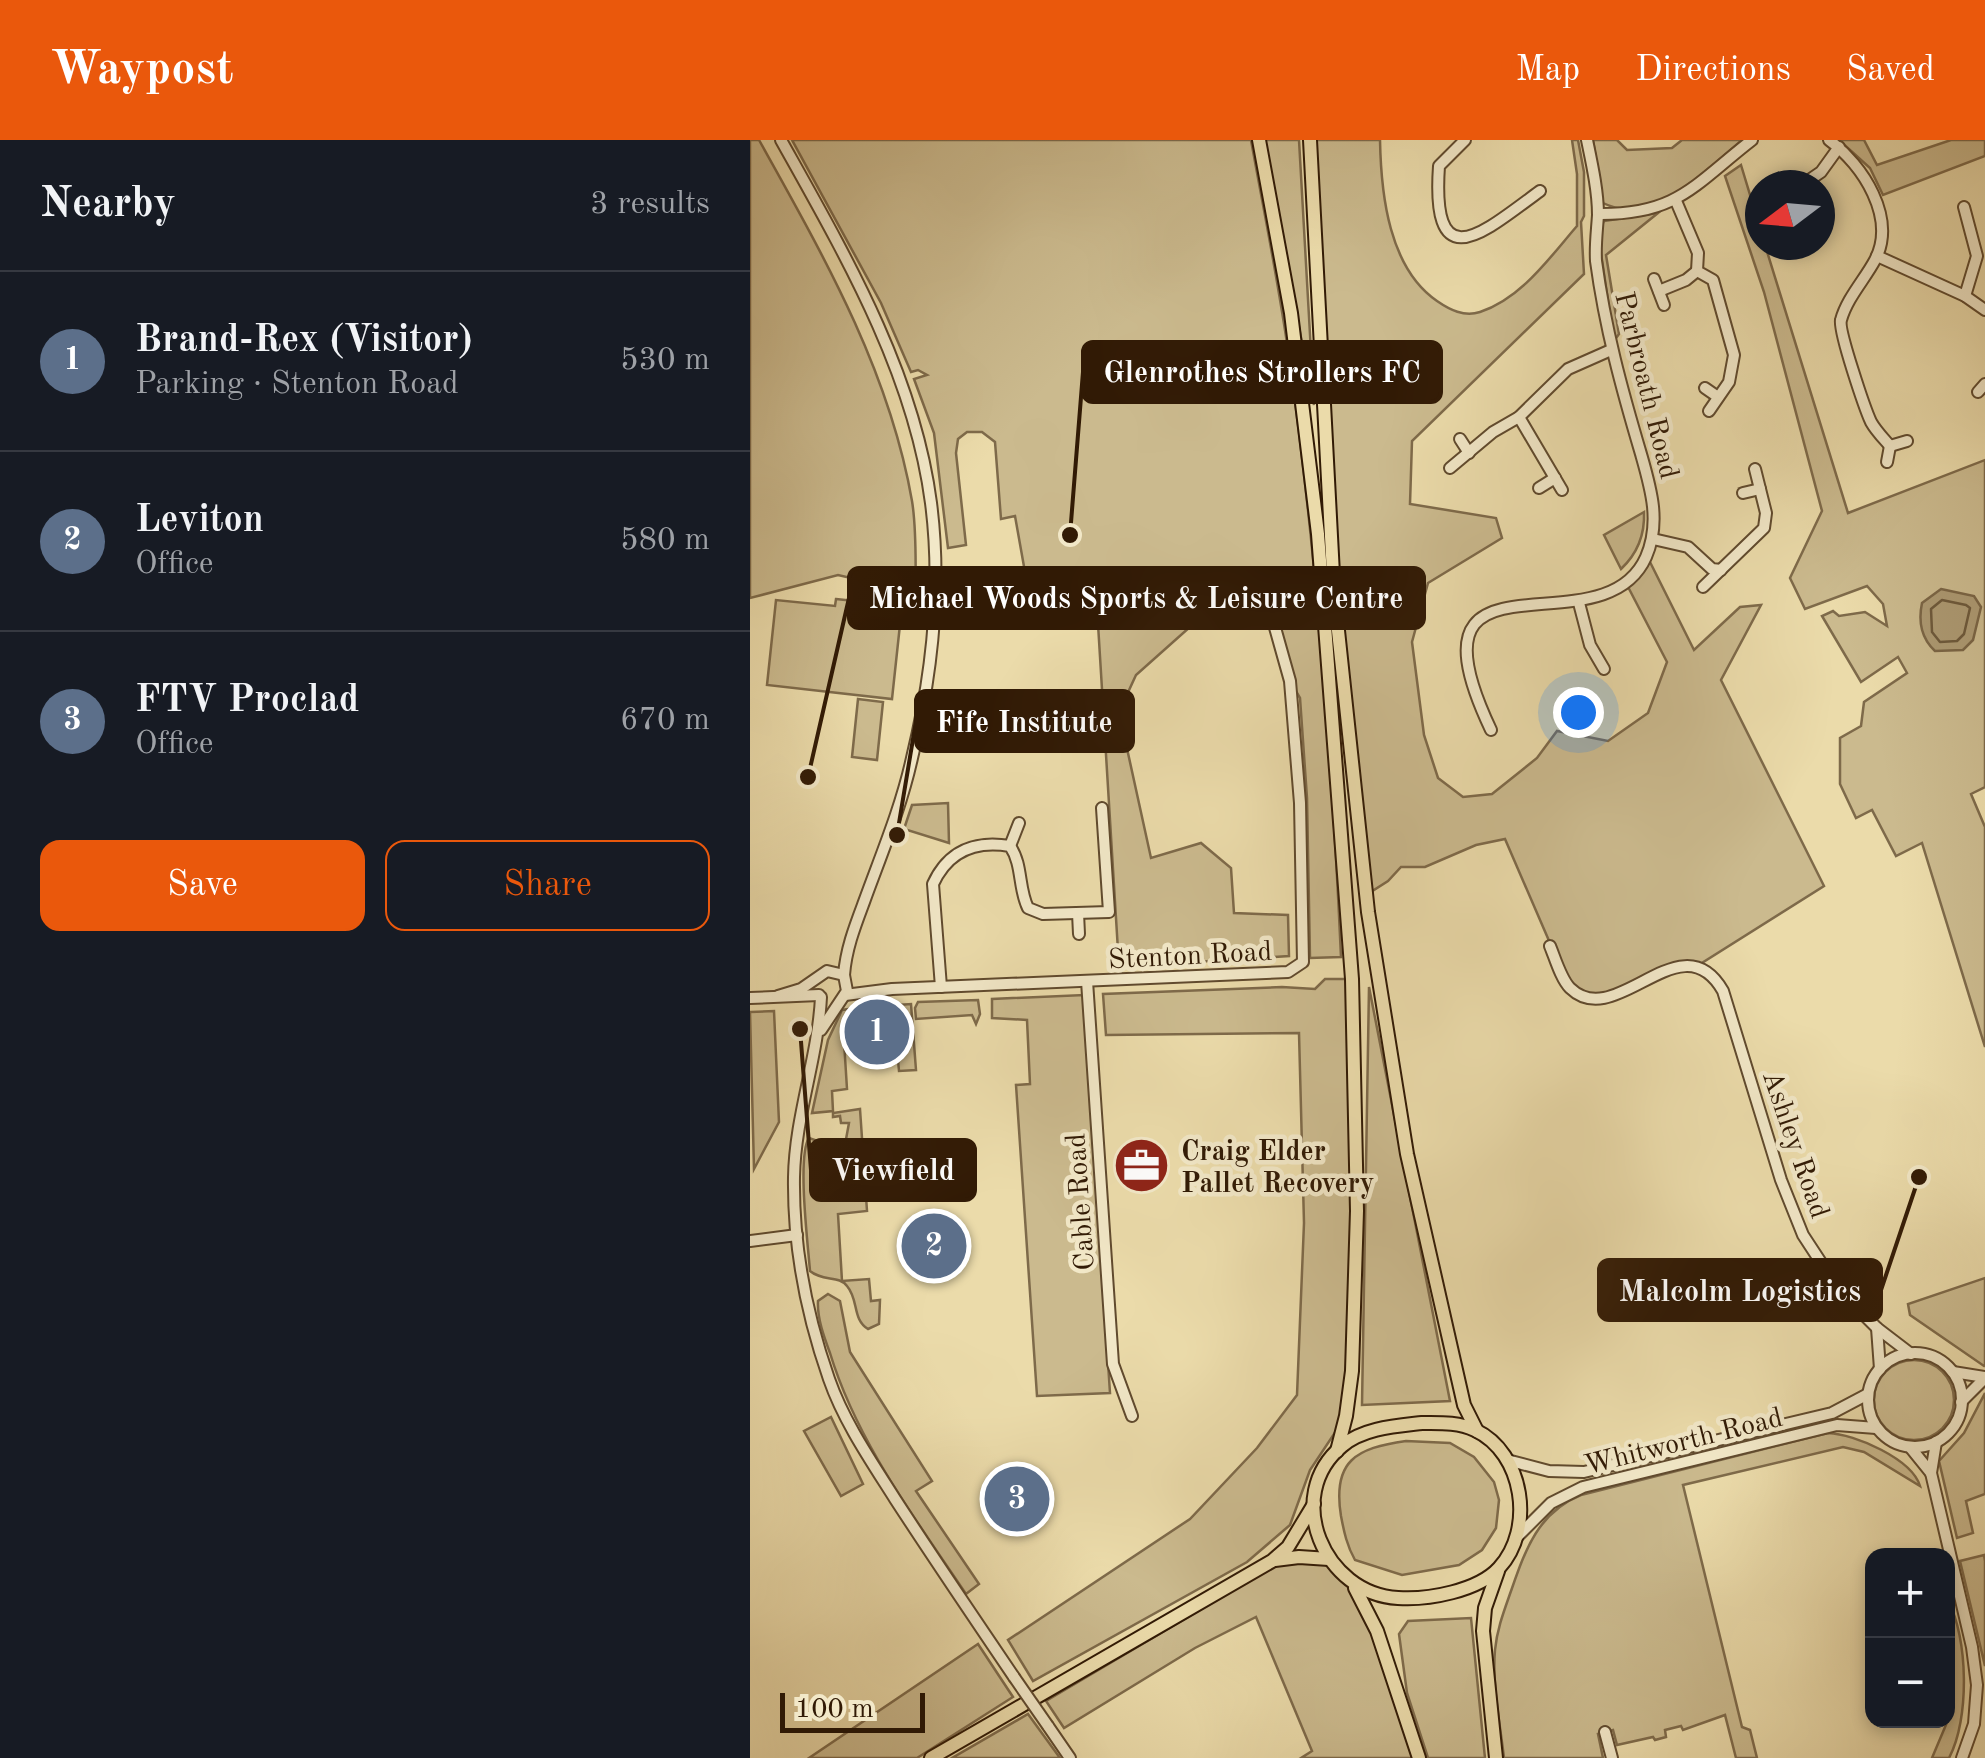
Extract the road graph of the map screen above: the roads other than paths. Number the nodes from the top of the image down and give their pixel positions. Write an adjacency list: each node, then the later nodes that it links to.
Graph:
1 (782, 140): 49 (street)
2 (1259, 140): 75 (main road)
3 (1310, 140): 72 (main road)
4 (1587, 140): 12 (street, Parbroath Road)
5 (1752, 140): 10 (street)
6 (1459, 142): 9 (street)
7 (1834, 143): 8 (street); 13 (street)
8 (1822, 170)
9 (1540, 190)
10 (1676, 201): 12 (street); 14 (street)
11 (1964, 207): 17 (street)
12 (1598, 214): 20 (street, Parbroath Road)
13 (1877, 256): 17 (street); 27 (street)
14 (1697, 271): 16 (street); 22 (street)
15 (1654, 279): 16 (street)
16 (1658, 292): 18 (street)
17 (1966, 296): 19 (street)
18 (1664, 305)
19 (1985, 310)
20 (1611, 350): 24 (street); 37 (street, Parbroath Road)
21 (1705, 388): 22 (street)
22 (1718, 397): 23 (street)
23 (1709, 411)
24 (1519, 417): 28 (street); 32 (street)
25 (1460, 439): 28 (street)
26 (1907, 440): 27 (street)
27 (1890, 446): 29 (street)
28 (1470, 453): 30 (street)
29 (1887, 462)
30 (1450, 468)
31 (1755, 469): 34 (street)
32 (1555, 478): 33 (street); 35 (street)
33 (1540, 488)
34 (1760, 489): 36 (street); 38 (street)
35 (1562, 490)
36 (1743, 493)
37 (1652, 539): 38 (street); 41 (street)
38 (1721, 570): 40 (street)
39 (1263, 585): 53 (street, Stenton Road)
40 (1703, 587)
41 (1579, 603): 42 (street); 43 (street)
42 (1604, 669)
43 (1491, 730)
44 (1102, 808): 47 (street)
45 (1019, 823): 46 (street)
46 (1010, 846): 47 (street); 54 (street)
47 (1078, 913): 48 (street)
48 (1079, 934)
49 (848, 945): 51 (street); 52 (street)
50 (1550, 946): 63 (street, Ashley Road)
51 (820, 976): 52 (street); 56 (street); 57 (street)
52 (845, 976): 55 (street, Stenton Road); 58 (street)
53 (1087, 981): 54 (street, Stenton Road); 70 (street, Cable Road)
54 (941, 987): 55 (street, Stenton Road)
55 (876, 990): 58 (street, Stenton Road)
56 (778, 996): 57 (street); 59 (street)
57 (820, 996): 58 (street); 60 (street)
58 (843, 997): 60 (street)
59 (750, 998)
60 (817, 1038): 61 (street)
61 (797, 1235): 62 (street); 87 (street, bridge)
62 (750, 1242)
63 (1876, 1328): 64 (street, Ashley Road); 65 (street)
64 (1912, 1354): 65 (street); 66 (street)
65 (1880, 1369): 68 (street)
66 (1953, 1372): 67 (street); 69 (street)
67 (1985, 1378): 69 (street)
68 (1868, 1394): 71 (street); 76 (street, Whitworth Road)
69 (1961, 1402): 73 (street)
70 (1132, 1416)
71 (1876, 1428): 74 (street); 79 (street, Whitworth Road)
72 (1477, 1431): 75 (main road); 76 (main road)
73 (1936, 1442): 74 (street); 77 (street)
74 (1910, 1447): 77 (street)
75 (1337, 1451): 78 (main road)
76 (1507, 1460): 79 (main road)
77 (1931, 1473): 84 (street)
78 (1315, 1502): 80 (main road); 81 (main road)
79 (1517, 1538): 82 (main road)
80 (1329, 1559): 81 (main road); 83 (main road)
81 (1272, 1560): 86 (main road)
82 (1499, 1569): 83 (main road); 89 (main road)
83 (1352, 1583): 88 (main road)
84 (1981, 1684): 91 (street)
85 (1606, 1732): 90 (street)
86 (932, 1758)
87 (1070, 1758)
88 (1419, 1758)
89 (1496, 1758)
90 (1612, 1758)
91 (1962, 1758)

